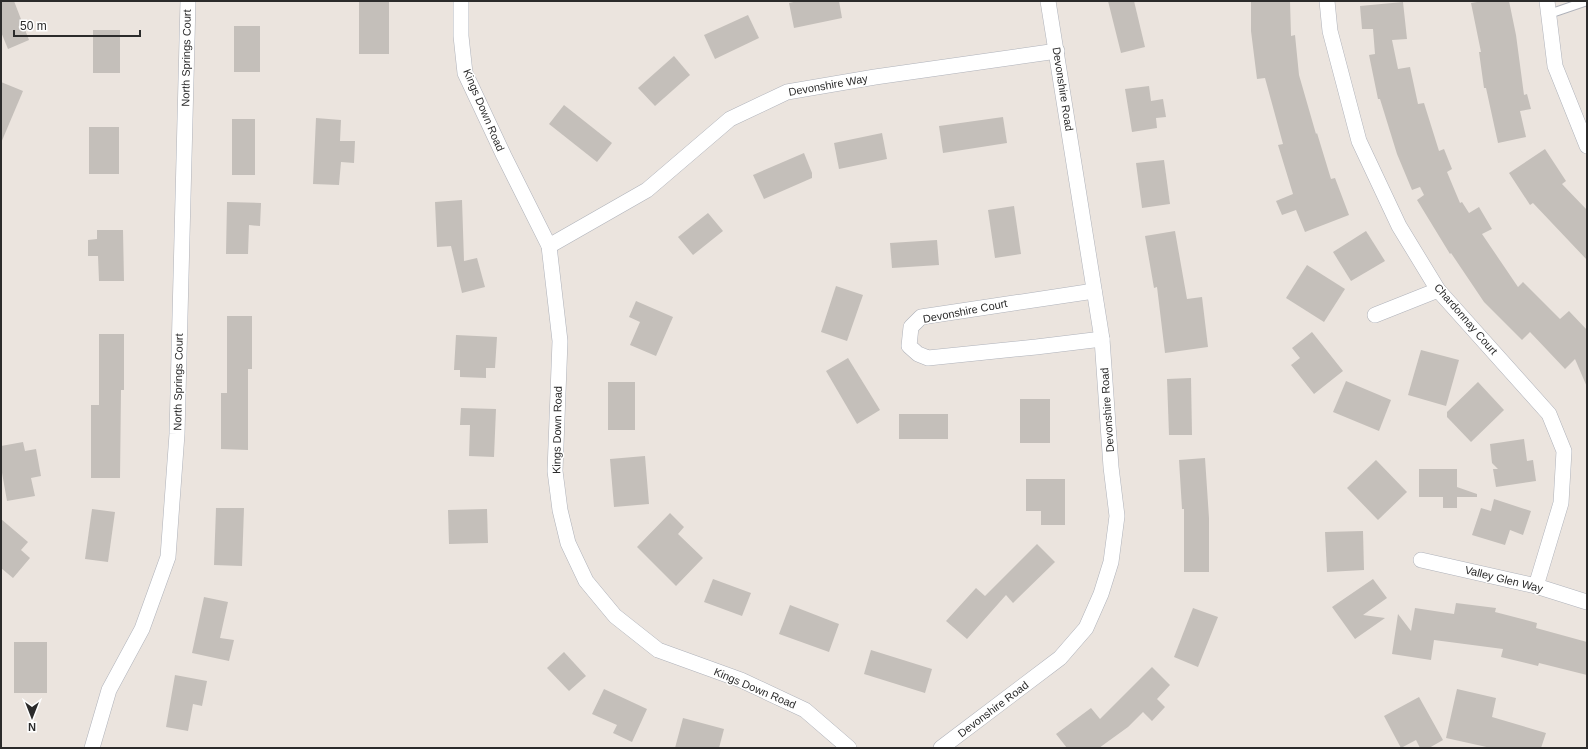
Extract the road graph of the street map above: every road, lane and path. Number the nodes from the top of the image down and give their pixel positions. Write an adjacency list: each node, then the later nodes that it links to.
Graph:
1 (188, 1): 17 (street, North Springs Court)
2 (461, 1): 9 (street, Kings Down Road)
3 (1048, 1): 7 (street, Devonshire Road)
4 (1327, 1): 10 (street, Chardonnay Court)
5 (1587, 1): 6 (lane)
6 (1548, 7): 8 (street)
7 (1057, 51): 9 (street, Devonshire Way); 11 (street, Devonshire Road)
8 (1587, 146)
9 (549, 246): 18 (street, Kings Down Road)
10 (1438, 290): 12 (street); 15 (street, Chardonnay Court)
11 (1094, 291): 13 (street, Devonshire Road); 13 (street, Devonshire Court)
12 (1375, 316)
13 (1102, 339): 19 (street, Devonshire Road)
14 (1421, 560): 15 (street, Valley Glen Way)
15 (1536, 586): 16 (street, Valley Glen Way)
16 (1587, 602)
17 (92, 748)
18 (849, 748)
19 (941, 748)

